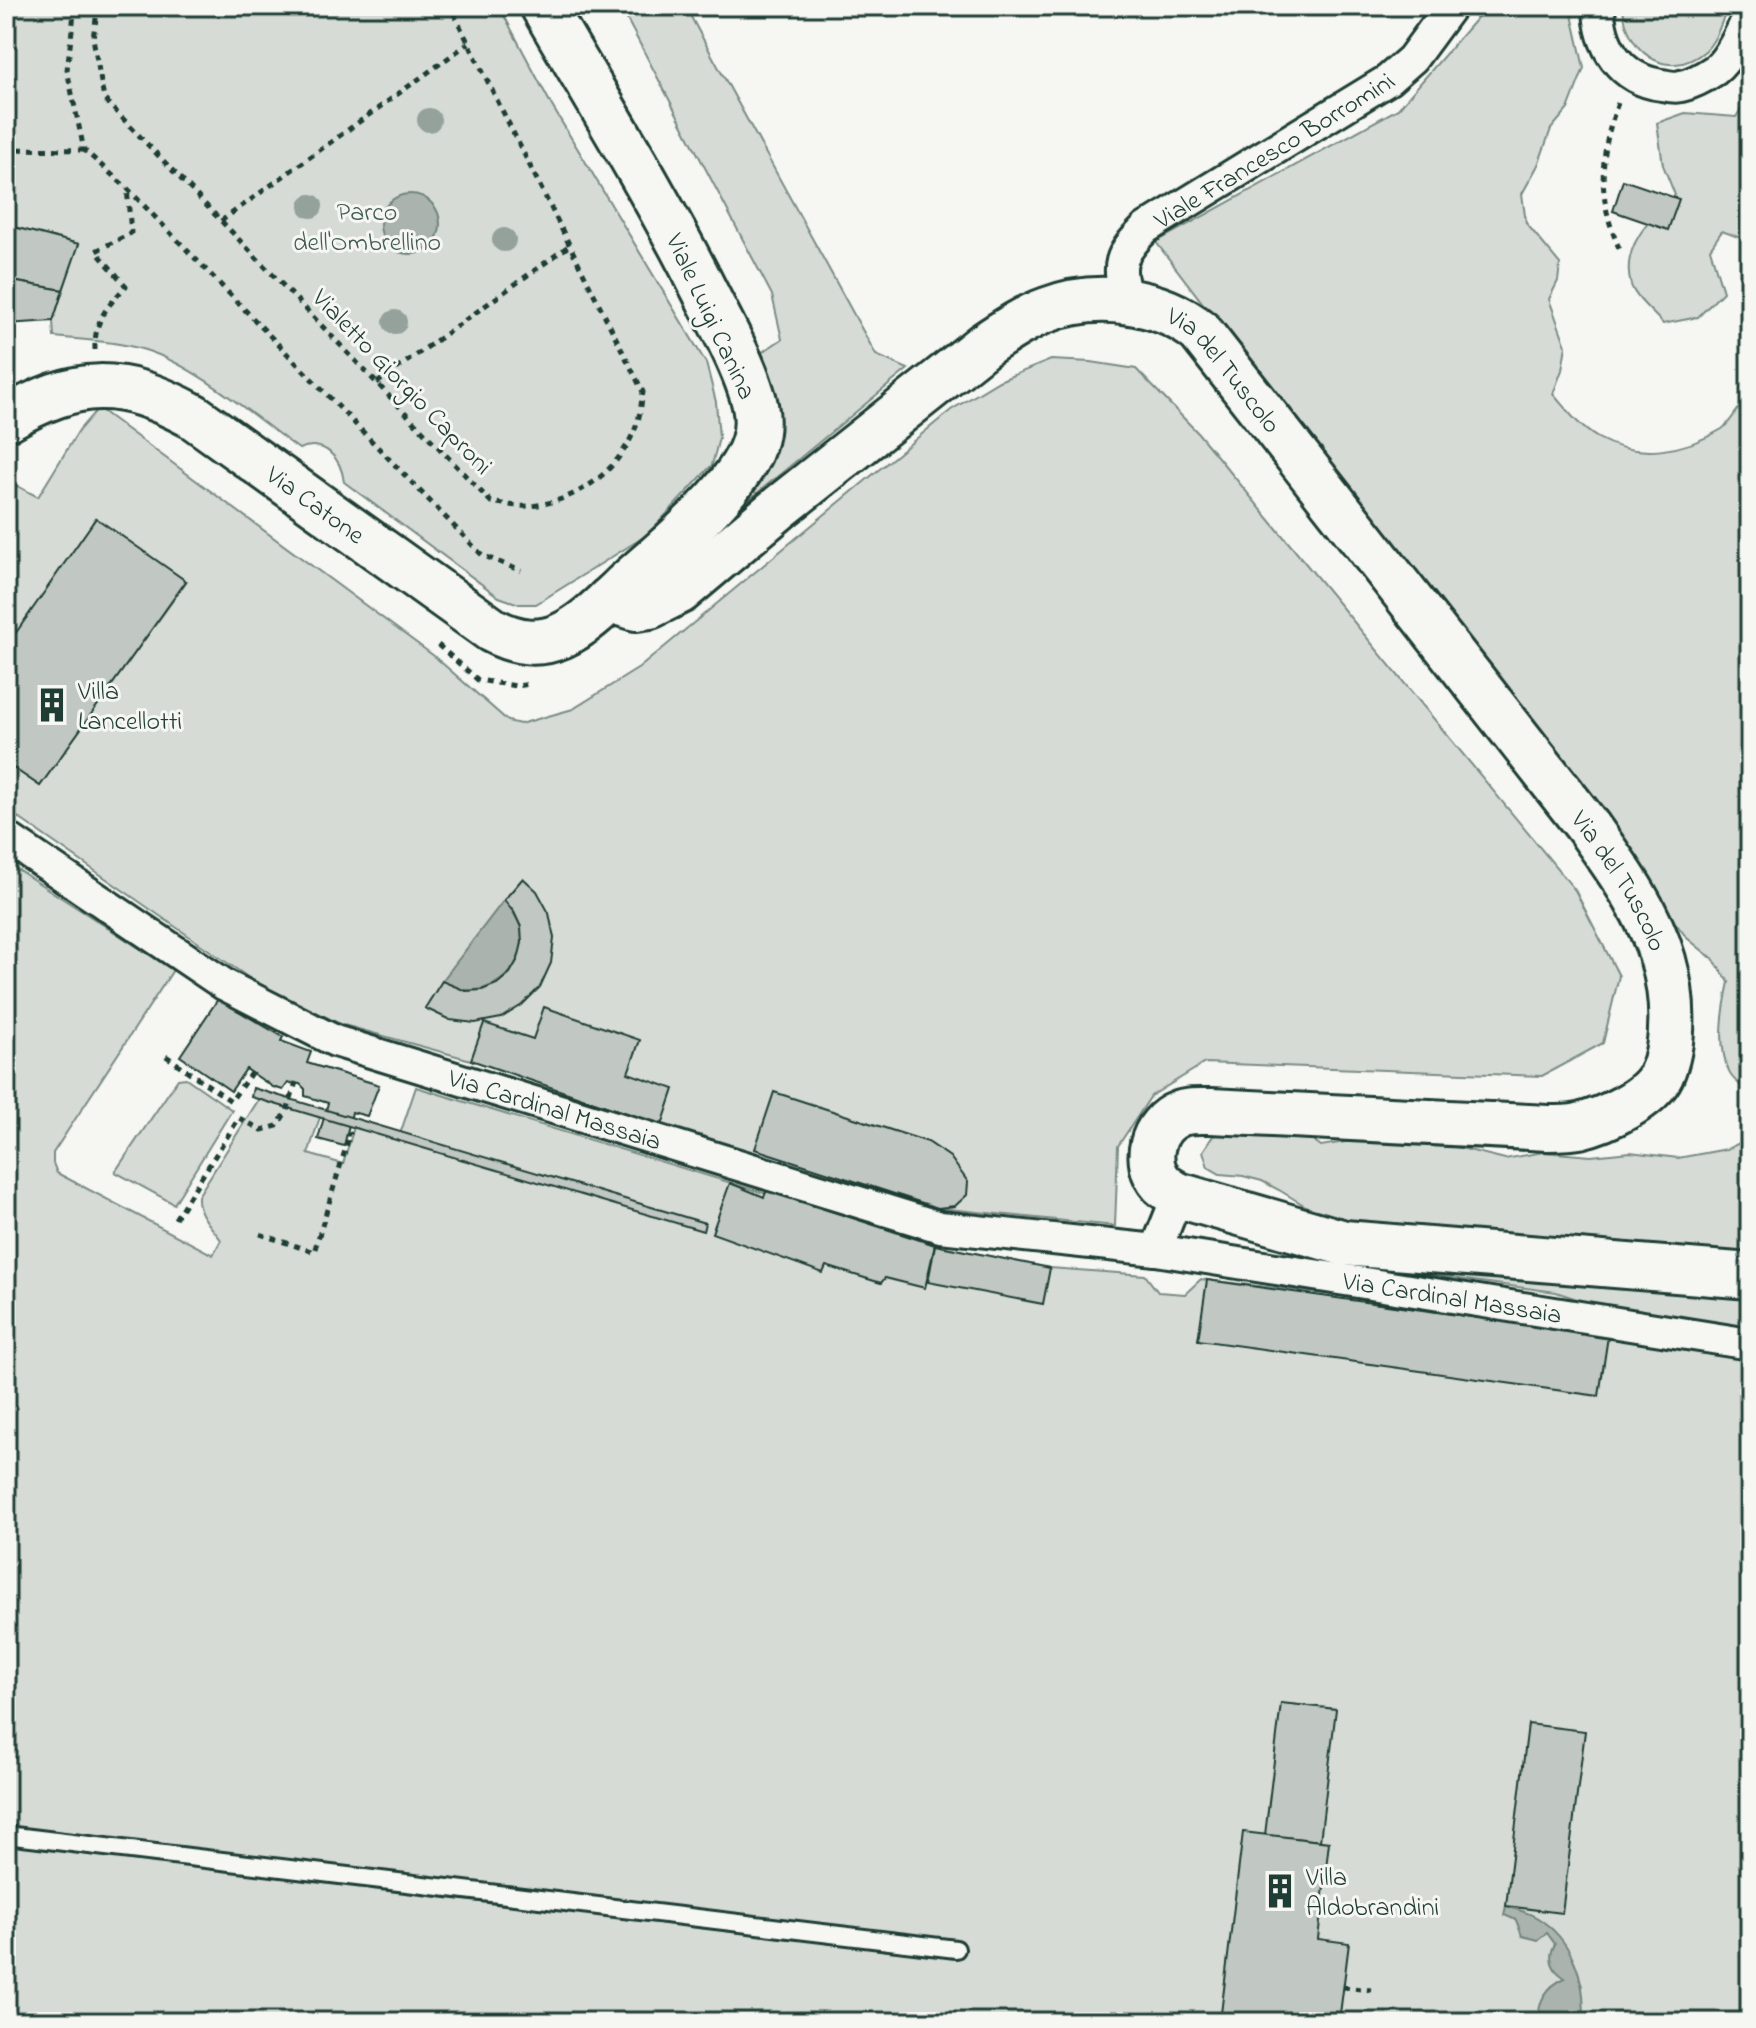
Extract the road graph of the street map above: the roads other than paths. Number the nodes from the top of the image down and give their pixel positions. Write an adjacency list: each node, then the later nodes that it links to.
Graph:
1 (543, 6): 7 (street, Viale Luigi Canina)
2 (1451, 6): 5 (street, Viale Francesco Borromini)
3 (1599, 6): 4 (street)
4 (1750, 11)
5 (1128, 301): 7 (street, Via del Tuscolo); 9 (street, Via del Tuscolo)
6 (6, 419): 7 (street, Via Catone)
7 (609, 600)
8 (6, 837): 10 (street, Via Cardinal Massaia)
9 (1178, 1195): 10 (street); 11 (street)
10 (1156, 1250): 12 (street, Via Cardinal Massaia)
11 (1750, 1276)
12 (1750, 1344)
13 (6, 1835): 14 (lane)
14 (956, 1949)

